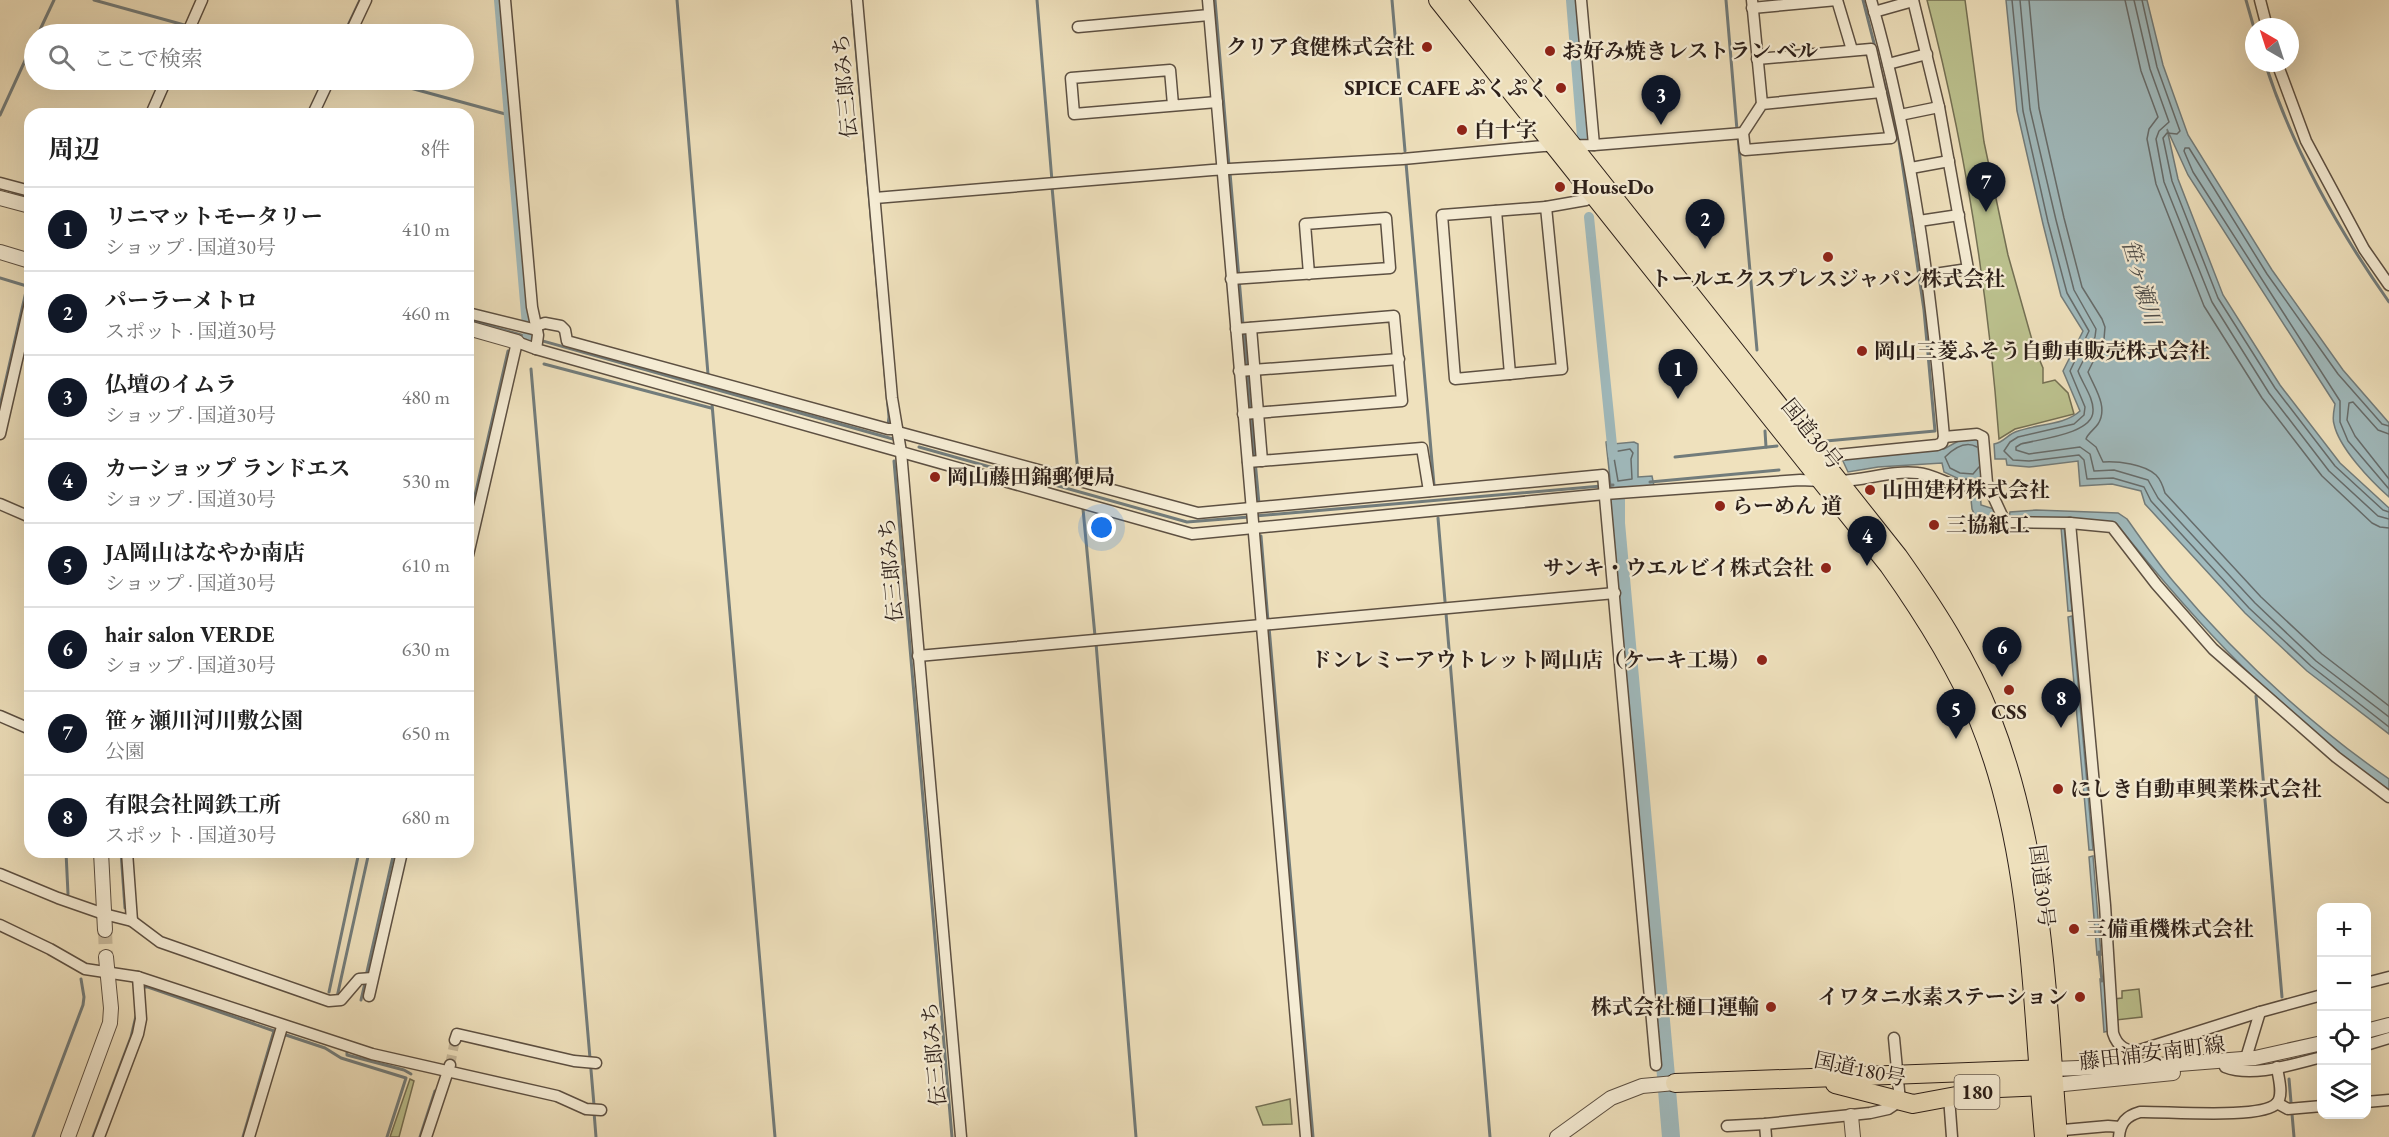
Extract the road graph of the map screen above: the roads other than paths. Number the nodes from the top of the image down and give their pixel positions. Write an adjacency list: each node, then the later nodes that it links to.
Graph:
1 (202, 0): 17 (street)
2 (366, 0): 18 (street)
3 (505, 0): 62 (street)
4 (857, 0): 46 (street, 伝三郎みち)
5 (1208, 0): 15 (street)
6 (1438, 0): 38 (highway, 国道30号)
7 (1457, 0): 36 (highway, 国道30号)
8 (1581, 0): 37 (street)
9 (1837, 0): 13 (street); 20 (street)
10 (1871, 0): 14 (street)
11 (1913, 0): 14 (street); 21 (street)
12 (2260, 0): 16 (street)
13 (1752, 4): 22 (street)
14 (1874, 12): 23 (street)
15 (1209, 15): 19 (street); 28 (street)
16 (2265, 18)
17 (191, 24)
18 (355, 24)
19 (1078, 27)
20 (1852, 50): 22 (street); 27 (street)
21 (1927, 54): 23 (street); 31 (street)
22 (1757, 59): 29 (street)
23 (1888, 64): 34 (street)
24 (2280, 72): 57 (street)
25 (162, 90): 32 (street)
26 (325, 90): 33 (street)
27 (1881, 92): 29 (street); 35 (street)
28 (1217, 102): 30 (street); 41 (street)
29 (1761, 104): 35 (street)
30 (1173, 105): 30 (street)
31 (1940, 107): 34 (street); 39 (street)
32 (154, 108)
33 (317, 108)
34 (1900, 115): 40 (street)
35 (1739, 134): 37 (street)
36 (1574, 145): 37 (street); 38 (street); 44 (highway, 国道30号)
37 (1594, 145)
38 (1553, 146): 41 (street); 44 (highway, 国道30号)
39 (1949, 161): 40 (street); 50 (street)
40 (1911, 168): 51 (street)
41 (1227, 171): 46 (street); 56 (street)
42 (0, 183): 43 (street)
43 (24, 189)
44 (1600, 190): 48 (street); 74 (highway, 国道30号)
45 (0, 198): 47 (street)
46 (875, 198): 69 (street, 伝三郎みち)
47 (24, 204)
48 (1546, 207): 49 (street); 66 (street)
49 (1496, 211): 66 (street); 66 (street)
50 (1959, 215): 51 (street); 55 (street)
51 (1919, 221): 55 (street)
52 (0, 252): 53 (street)
53 (24, 259)
54 (1309, 274): 54 (street); 56 (street)
55 (1928, 275): 71 (street)
56 (1236, 279): 60 (street)
57 (2389, 285)
58 (474, 315): 62 (street)
59 (24, 329): 70 (street)
60 (1244, 329): 64 (street); 65 (street)
61 (474, 330): 63 (street)
62 (534, 334): 63 (street); 67 (street); 67 (street)
63 (517, 342): 84 (street)
64 (1399, 359): 65 (street); 68 (street)
65 (1247, 371): 68 (street)
66 (1510, 374)
67 (720, 392): 69 (street); 72 (street)
68 (1250, 413): 73 (street)
69 (892, 429): 72 (street, 伝三郎みち); 82 (street)
70 (0, 434)
71 (1944, 437): 74 (street); 76 (street)
72 (901, 452): 82 (street); 87 (street, 伝三郎みち)
73 (1255, 462): 77 (street); 82 (street)
74 (1824, 474): 76 (street); 78 (street); 124 (highway, 国道30号)
75 (1585, 478): 77 (street); 78 (street); 79 (street)
76 (1984, 484): 83 (street)
77 (1429, 491): 82 (street)
78 (1605, 493): 79 (street); 85 (street)
79 (1591, 494): 82 (street)
80 (0, 504): 81 (street)
81 (24, 514)
82 (1254, 514): 86 (street)
83 (2065, 523): 90 (street); 107 (street)
84 (474, 529)
85 (1615, 593): 86 (street); 119 (street)
86 (1266, 624): 87 (street); 144 (street)
87 (918, 656): 143 (street, 伝三郎みち)
88 (0, 716): 89 (street)
89 (24, 726)
90 (2389, 797)
91 (101, 858): 95 (street)
92 (127, 858): 96 (street)
93 (400, 858): 101 (street)
94 (0, 874): 95 (street)
95 (104, 914): 96 (street); 98 (street)
96 (132, 921): 101 (street)
97 (0, 925): 100 (street)
98 (105, 930)
99 (106, 957): 100 (street)
100 (108, 974): 104 (street); 139 (street)
101 (368, 978): 105 (street)
102 (2389, 978): 103 (street)
103 (2371, 982)
104 (139, 984): 110 (street); 140 (street)
105 (369, 996)
106 (2317, 996): 107 (street)
107 (2260, 1012): 116 (street)
108 (2389, 1025): 109 (street)
109 (2371, 1030)
110 (281, 1031): 122 (street); 141 (street)
111 (1894, 1038): 123 (street)
112 (2389, 1038): 115 (street)
113 (455, 1040): 118 (street)
114 (2317, 1044): 116 (street, 藤田浦安南町線)
115 (2371, 1044)
116 (2250, 1058): 120 (street, 藤田浦安南町線); 124 (street, 藤田浦安南町線)
117 (2317, 1058): 121 (street)
118 (596, 1063)
119 (1656, 1065)
120 (2225, 1067): 121 (street); 124 (street, 藤田浦安南町線)
121 (2277, 1067): 131 (street)
122 (449, 1069): 133 (street); 142 (street)
123 (1898, 1075): 124 (highway, 国道180号 / 180); 125 (highway, 国道180号 / 180); 129 (street)
124 (2046, 1078): 127 (highway, 国道180号 / 180); 138 (highway, 国道30号)
125 (1799, 1079): 126 (highway, 国道180号); 129 (highway, 国道180号 / 180)
126 (1675, 1083): 145 (street)
127 (1949, 1097): 129 (highway, 国道180号 / 180); 148 (street)
128 (2389, 1100): 130 (street)
129 (1900, 1101): 134 (street)
130 (2371, 1102)
131 (2277, 1103): 132 (street); 137 (street)
132 (2317, 1106)
133 (601, 1110)
134 (1851, 1116): 135 (street); 147 (street)
135 (1765, 1124): 136 (street); 146 (street)
136 (1727, 1126)
137 (2120, 1132): 138 (street)
138 (2051, 1134)
139 (68, 1137)
140 (99, 1137)
141 (249, 1137)
142 (426, 1137)
143 (961, 1137)
144 (1306, 1137)
145 (1557, 1137)
146 (1766, 1137)
147 (1853, 1137)
148 (1952, 1137)

